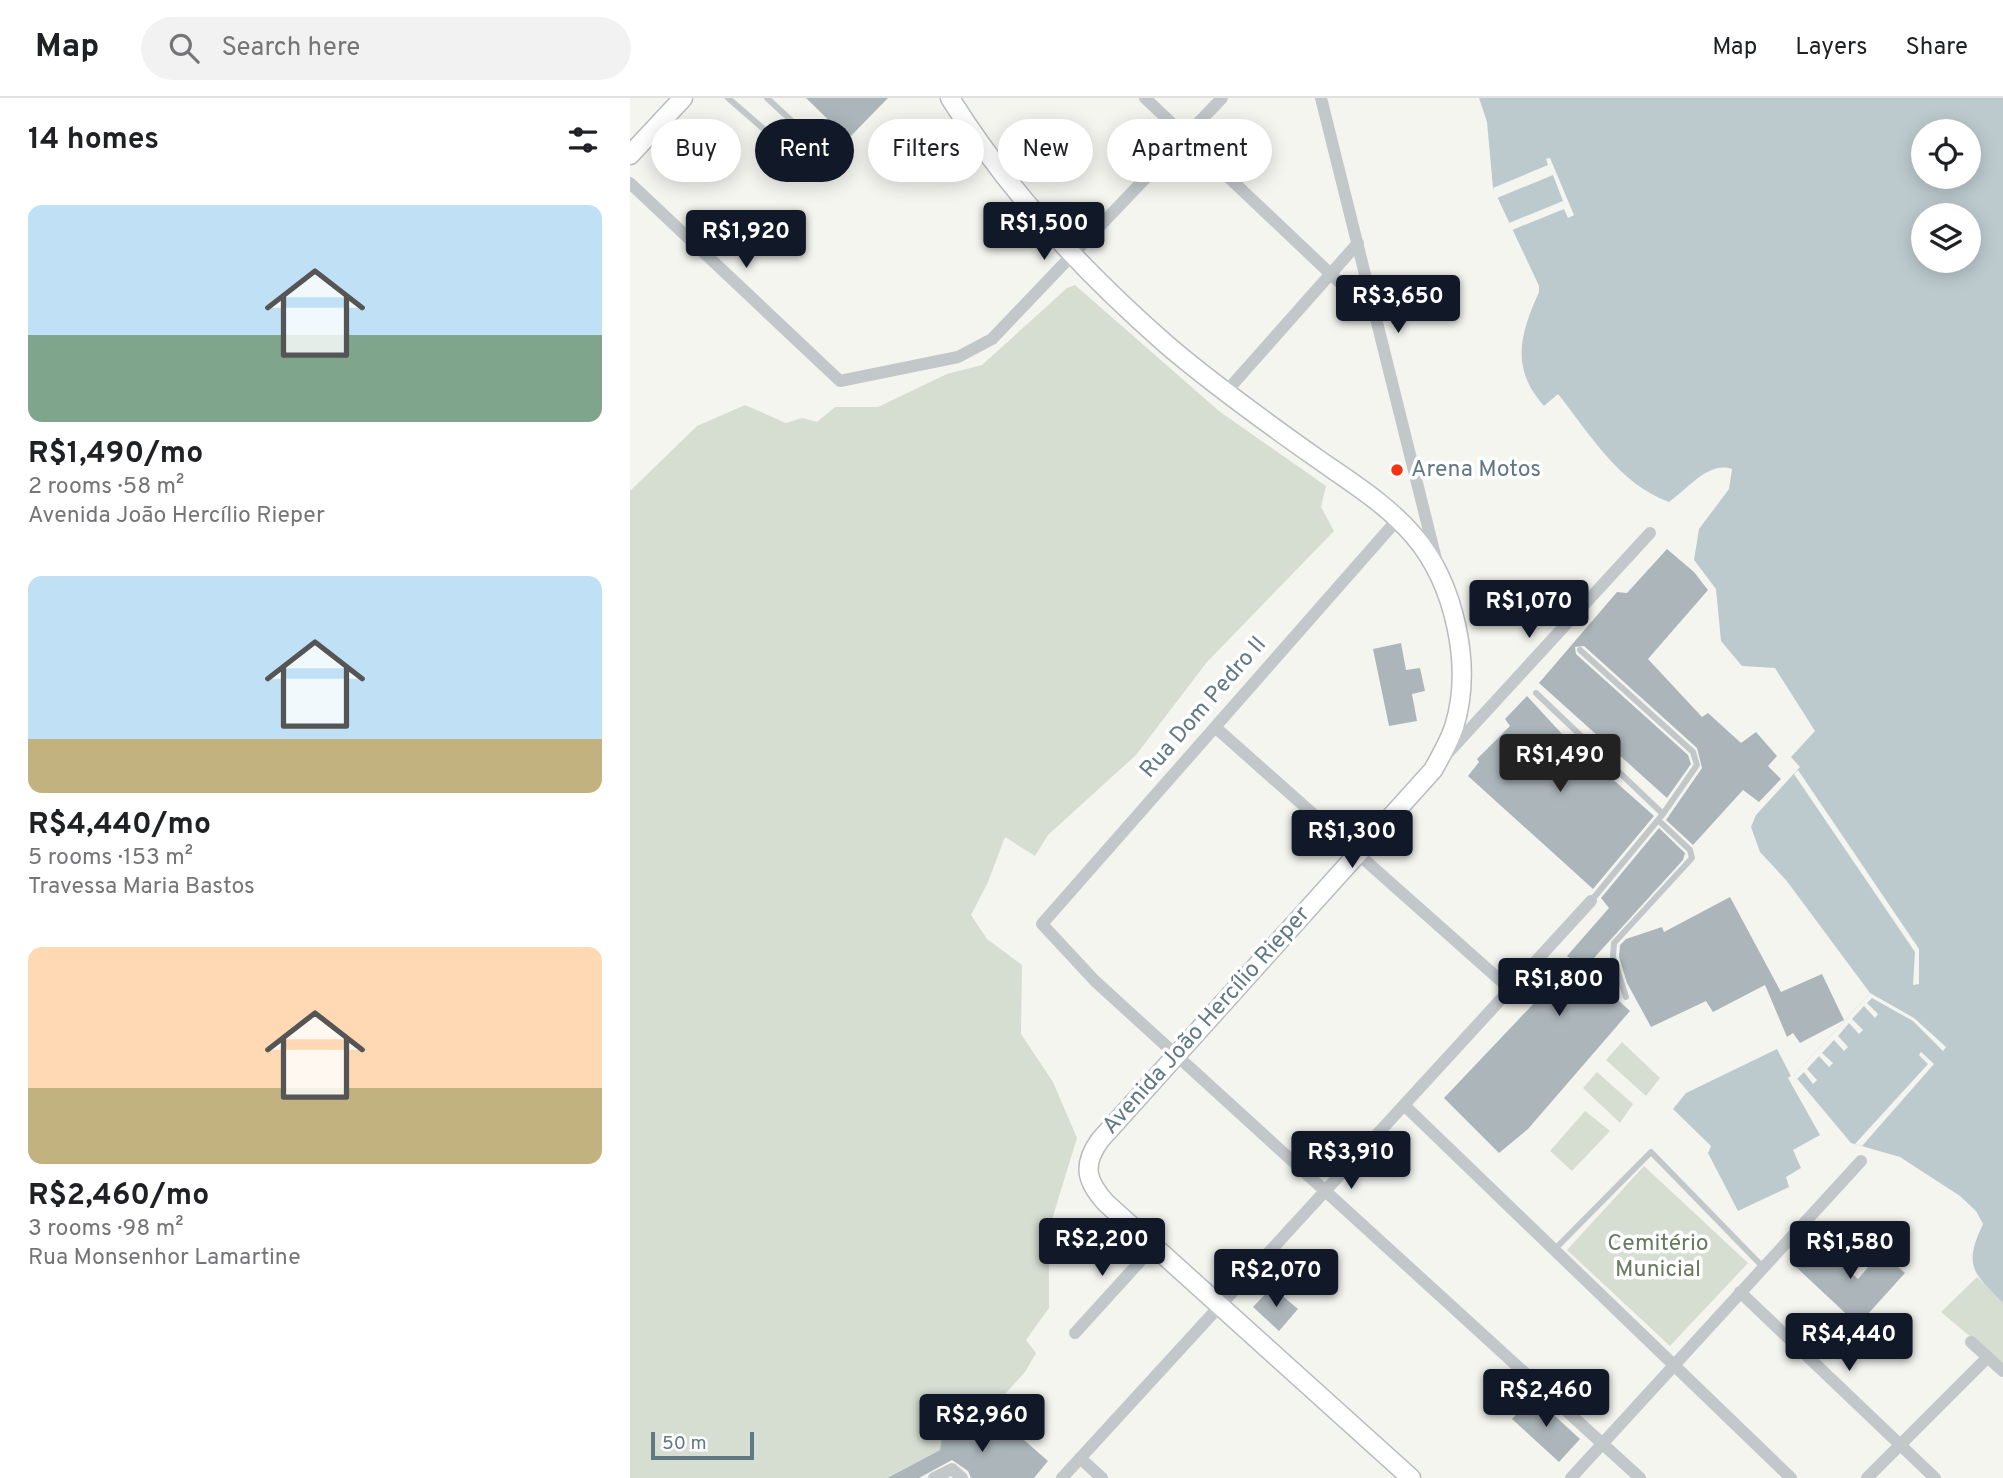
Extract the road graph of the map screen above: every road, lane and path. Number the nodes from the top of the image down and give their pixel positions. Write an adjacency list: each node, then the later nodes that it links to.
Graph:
1 (683, 98): 10 (main road)
2 (728, 98): 3 (lane)
3 (767, 98)
4 (950, 98): 15 (main road)
5 (1145, 98): 8 (street)
6 (1321, 98): 14 (street)
7 (1215, 101): 9 (street)
8 (1167, 119)
9 (1200, 119)
10 (630, 155)
11 (1142, 182): 15 (street)
12 (1233, 182): 16 (street)
13 (630, 183): 15 (street)
14 (1358, 243): 16 (street); 17 (street)
15 (1074, 254): 18 (main road)
16 (1330, 274): 17 (street); 18 (street)
17 (1377, 319): 21 (street)
18 (1225, 393): 19 (main road)
19 (1397, 520): 21 (main road); 24 (street, Rua Dom Pedro II)
20 (1650, 533): 25 (street, Avenida João Hercílio Rieper)
21 (1441, 580): 25 (main road)
22 (1580, 650): 26 (lane)
23 (1536, 692): 26 (lane)
24 (1215, 727): 27 (street); 31 (street, Rua Dom Pedro II)
25 (1433, 770): 27 (main road, Avenida João Hercílio Rieper)
26 (1661, 817): 28 (lane); 30 (lane)
27 (1358, 853): 29 (street); 31 (main road, Avenida João Hercílio Rieper)
28 (1591, 901): 29 (street)
29 (1510, 989): 32 (street)
30 (1626, 997)
31 (1177, 1055): 34 (street); 35 (main road, Avenida João Hercílio Rieper)
32 (1404, 1105): 34 (street); 36 (street)
33 (1861, 1161): 37 (street)
34 (1325, 1191): 39 (street); 45 (street)
35 (1154, 1246): 39 (main road); 40 (street)
36 (1554, 1250): 37 (lane); 43 (street)
37 (1763, 1268): 38 (street)
38 (1741, 1292): 43 (street); 46 (street)
39 (1220, 1306): 47 (street); 52 (main road)
40 (1075, 1333)
41 (1971, 1342): 42 (street)
42 (1988, 1357): 44 (street); 46 (street)
43 (1674, 1365): 45 (street); 55 (street)
44 (2003, 1371)
45 (1602, 1444): 53 (street); 54 (street)
46 (1901, 1445): 56 (street); 57 (street)
47 (1080, 1458): 50 (street); 51 (street)
48 (956, 1474): 49 (street)
49 (934, 1478)
50 (1062, 1478)
51 (1102, 1478)
52 (1411, 1478)
53 (1571, 1478)
54 (1640, 1478)
55 (1791, 1478)
56 (1867, 1478)
57 (1935, 1478)

